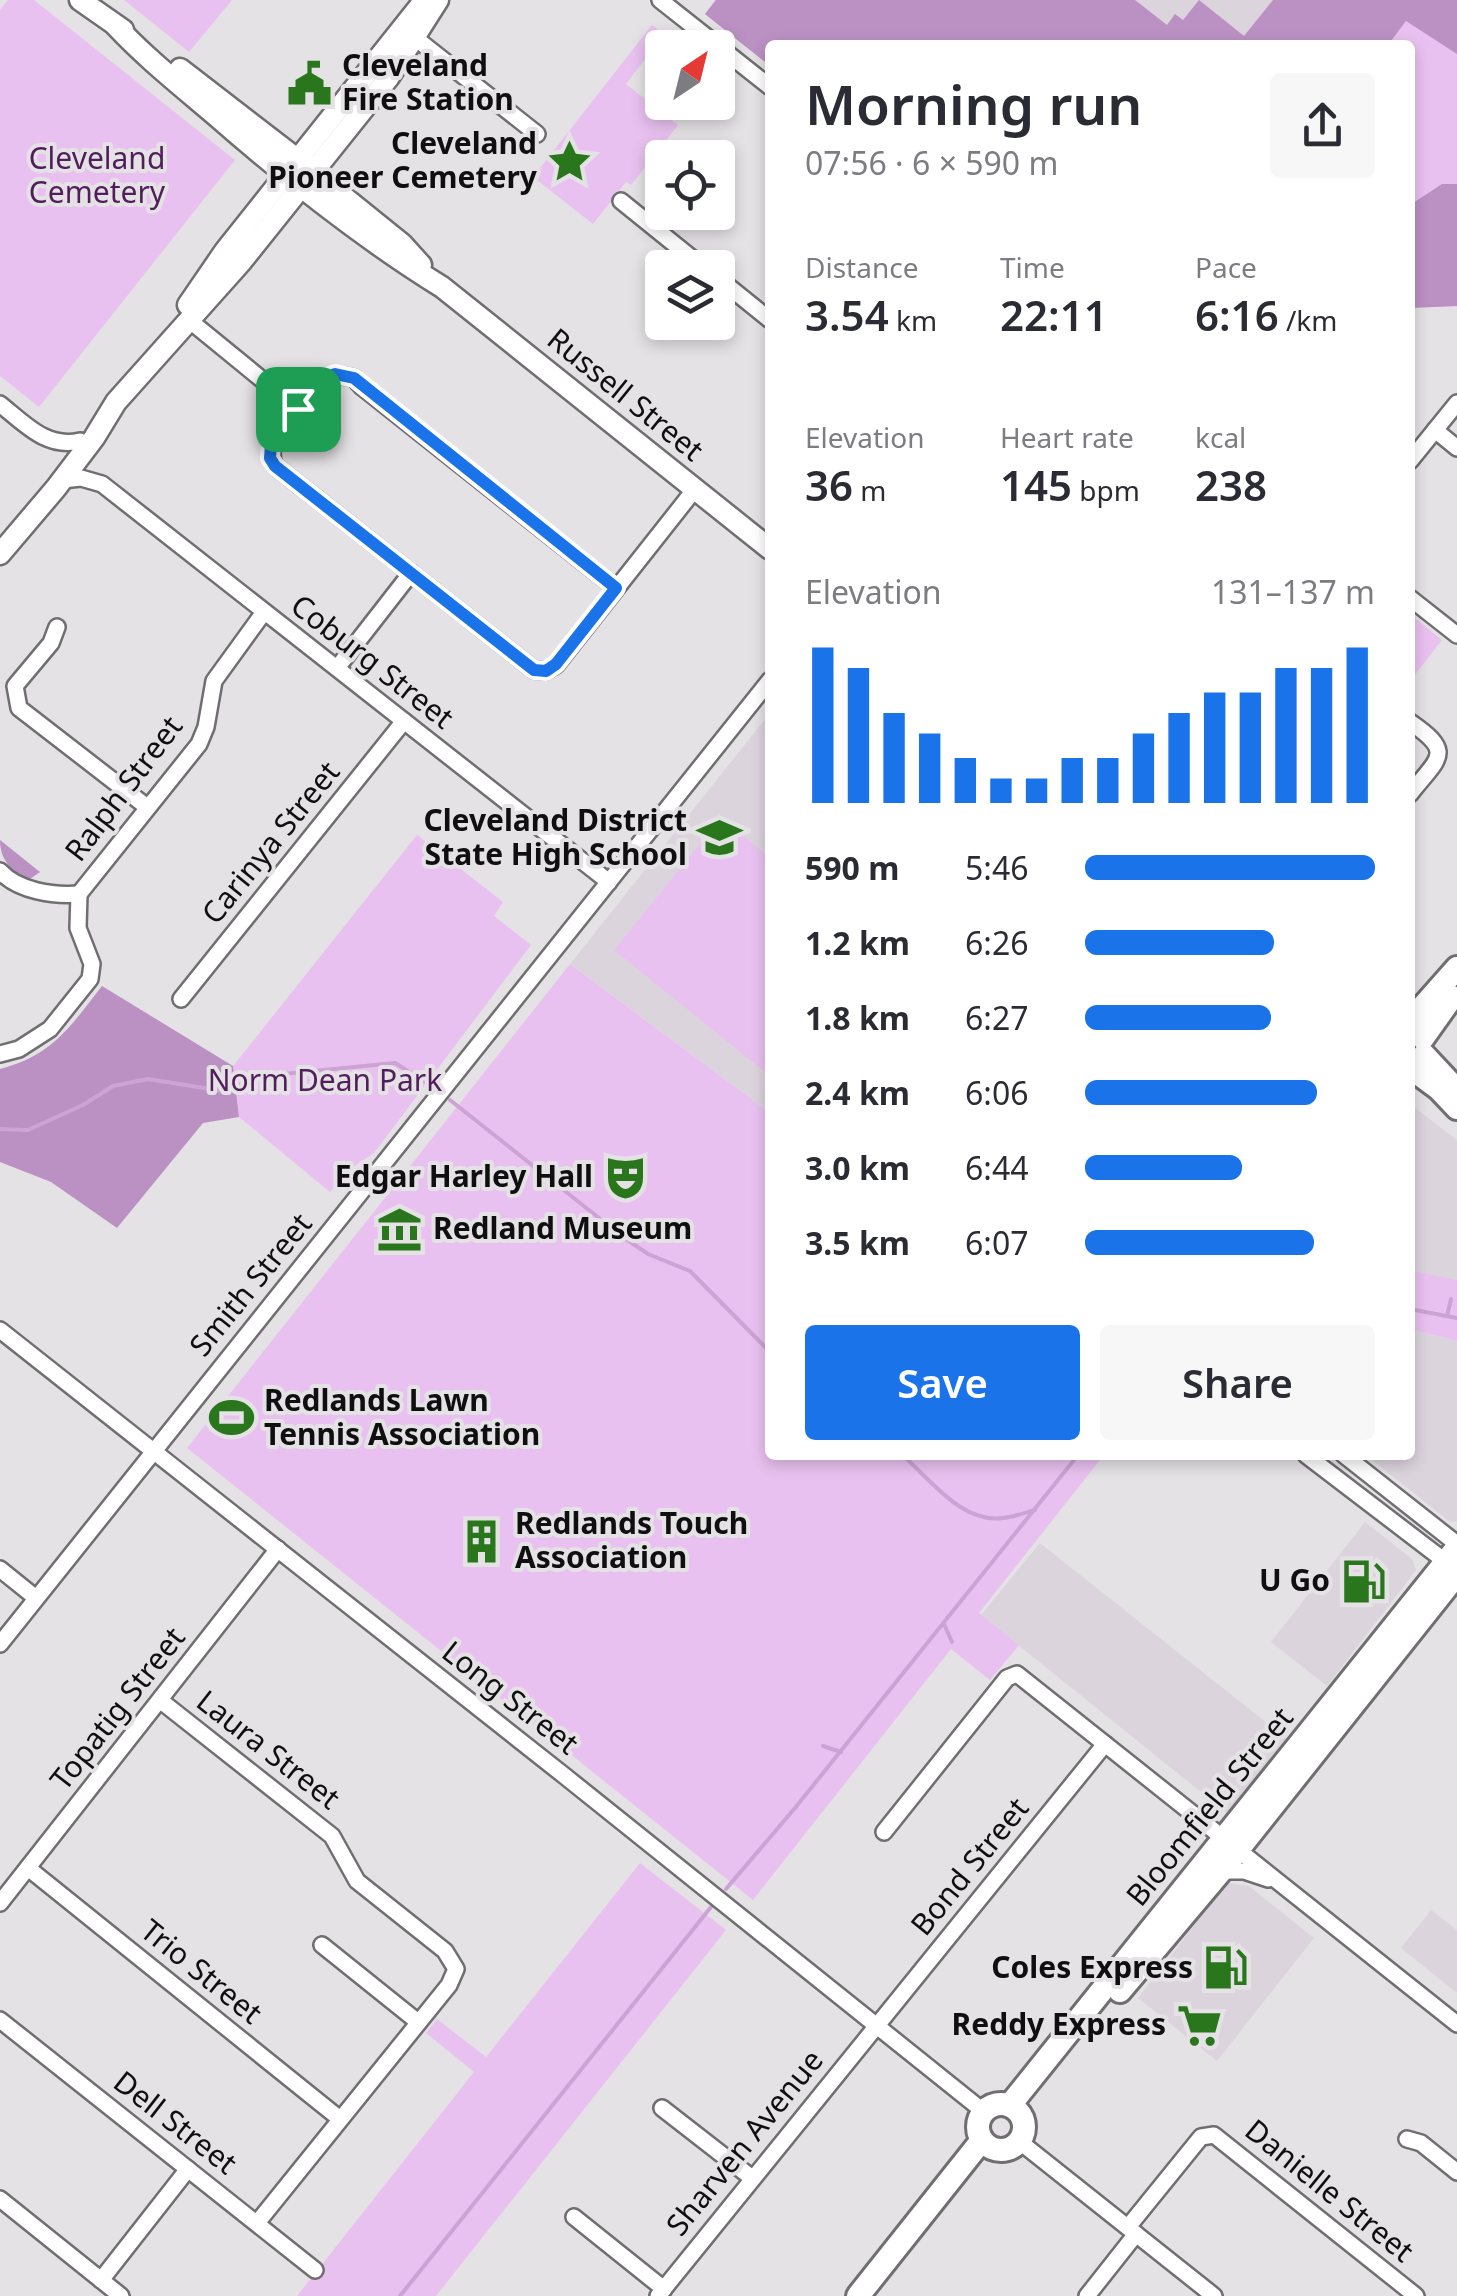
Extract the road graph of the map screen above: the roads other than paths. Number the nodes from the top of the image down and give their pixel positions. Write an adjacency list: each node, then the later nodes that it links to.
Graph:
1 (80, 0): 8 (main road, Russell Street)
2 (426, 0): 8 (main road)
3 (438, 0): 5 (main road)
4 (660, 0): 6 (street)
5 (414, 37): 7 (street); 8 (main road)
6 (765, 84)
7 (537, 134)
8 (299, 174): 13 (main road); 14 (main road); 24 (main road, Russell Street)
9 (621, 201): 10 (street)
10 (682, 250)
11 (735, 292): 12 (street)
12 (765, 316)
13 (189, 320): 14 (main road); 17 (street)
14 (150, 360): 22 (main road)
15 (1457, 402): 18 (street)
16 (0, 404): 19 (street)
17 (298, 409): 27 (street); 28 (street)
18 (1435, 430): 20 (street); 21 (street)
19 (42, 438): 22 (street); 22 (street)
20 (1457, 448)
21 (1415, 454)
22 (74, 458): 23 (street); 23 (street); 26 (main road)
23 (102, 484): 30 (street, Coburg Street)
24 (694, 488): 25 (main road, Russell Street); 28 (street)
25 (765, 545)
26 (0, 554)
27 (411, 573): 28 (street); 33 (street)
28 (616, 588)
29 (1415, 602): 32 (street)
30 (264, 612): 33 (street, Coburg Street); 38 (street, Ralph Street)
31 (57, 627): 38 (street)
32 (1457, 635)
33 (336, 668): 35 (street, Coburg Street)
34 (765, 686): 40 (street, Smith Street)
35 (404, 721): 40 (street, Coburg Street); 44 (street, Carinya Street)
36 (1415, 726): 37 (street)
37 (1415, 788)
38 (147, 807): 41 (street, Ralph Street)
39 (0, 871): 41 (street)
40 (609, 882): 50 (street, Smith Street)
41 (80, 894): 46 (street)
42 (1457, 968): 45 (highway)
43 (1457, 991): 45 (highway)
44 (181, 999)
45 (1415, 1047): 47 (highway); 48 (highway)
46 (0, 1054)
47 (1457, 1090)
48 (1457, 1108)
49 (0, 1330): 50 (street, Long Street)
50 (153, 1450): 53 (street, Long Street); 56 (street, Smith Street)
51 (1316, 1460): 54 (street)
52 (1349, 1460): 54 (street)
53 (278, 1549): 58 (street, Topatig Street); 70 (street, Long Street)
54 (1455, 1560): 61 (highway, Bloomfield Street)
55 (0, 1569): 56 (street)
56 (36, 1598): 57 (street, Smith Street)
57 (0, 1644)
58 (161, 1701): 62 (street, Topatig Street); 68 (street, Laura Street)
59 (1105, 1744): 60 (street); 61 (street); 70 (street, Bond Street)
60 (884, 1832)
61 (1231, 1844): 63 (highway, Bloomfield Street); 64 (street); 72 (highway, Bloomfield Street)
62 (28, 1868): 65 (street, Topatig Street); 74 (street, Trio Street)
63 (1221, 1871): 64 (street); 72 (highway, Bloomfield Street)
64 (1281, 1884): 69 (street)
65 (0, 1903)
66 (322, 1946): 68 (street)
67 (0, 2020): 78 (street, Dell Street)
68 (418, 2022): 74 (street, Laura Street)
69 (1457, 2024)
70 (876, 2025): 73 (street, Long Street); 80 (street, Sharven Avenue)
71 (662, 2108): 80 (street)
72 (1015, 2110): 73 (highway); 76 (highway)
73 (983, 2111): 77 (highway)
74 (340, 2119): 83 (street, Laura Street)
75 (1407, 2139): 79 (street)
76 (1019, 2141): 77 (highway); 84 (street)
77 (987, 2145): 89 (highway); 90 (highway)
78 (188, 2169): 83 (street, Dell Street); 86 (street)
79 (1457, 2172)
80 (752, 2178): 87 (street, Sharven Avenue)
81 (0, 2199): 86 (street)
82 (574, 2217): 87 (street)
83 (257, 2224): 85 (street, Dell Street)
84 (1132, 2231): 91 (street, Danielle Street); 92 (street); 93 (street, Danielle Street)
85 (315, 2270)
86 (101, 2280): 88 (street)
87 (661, 2292)
88 (121, 2296)
89 (858, 2296)
90 (877, 2296)
91 (1087, 2296)
92 (1214, 2296)
93 (1416, 2296)

